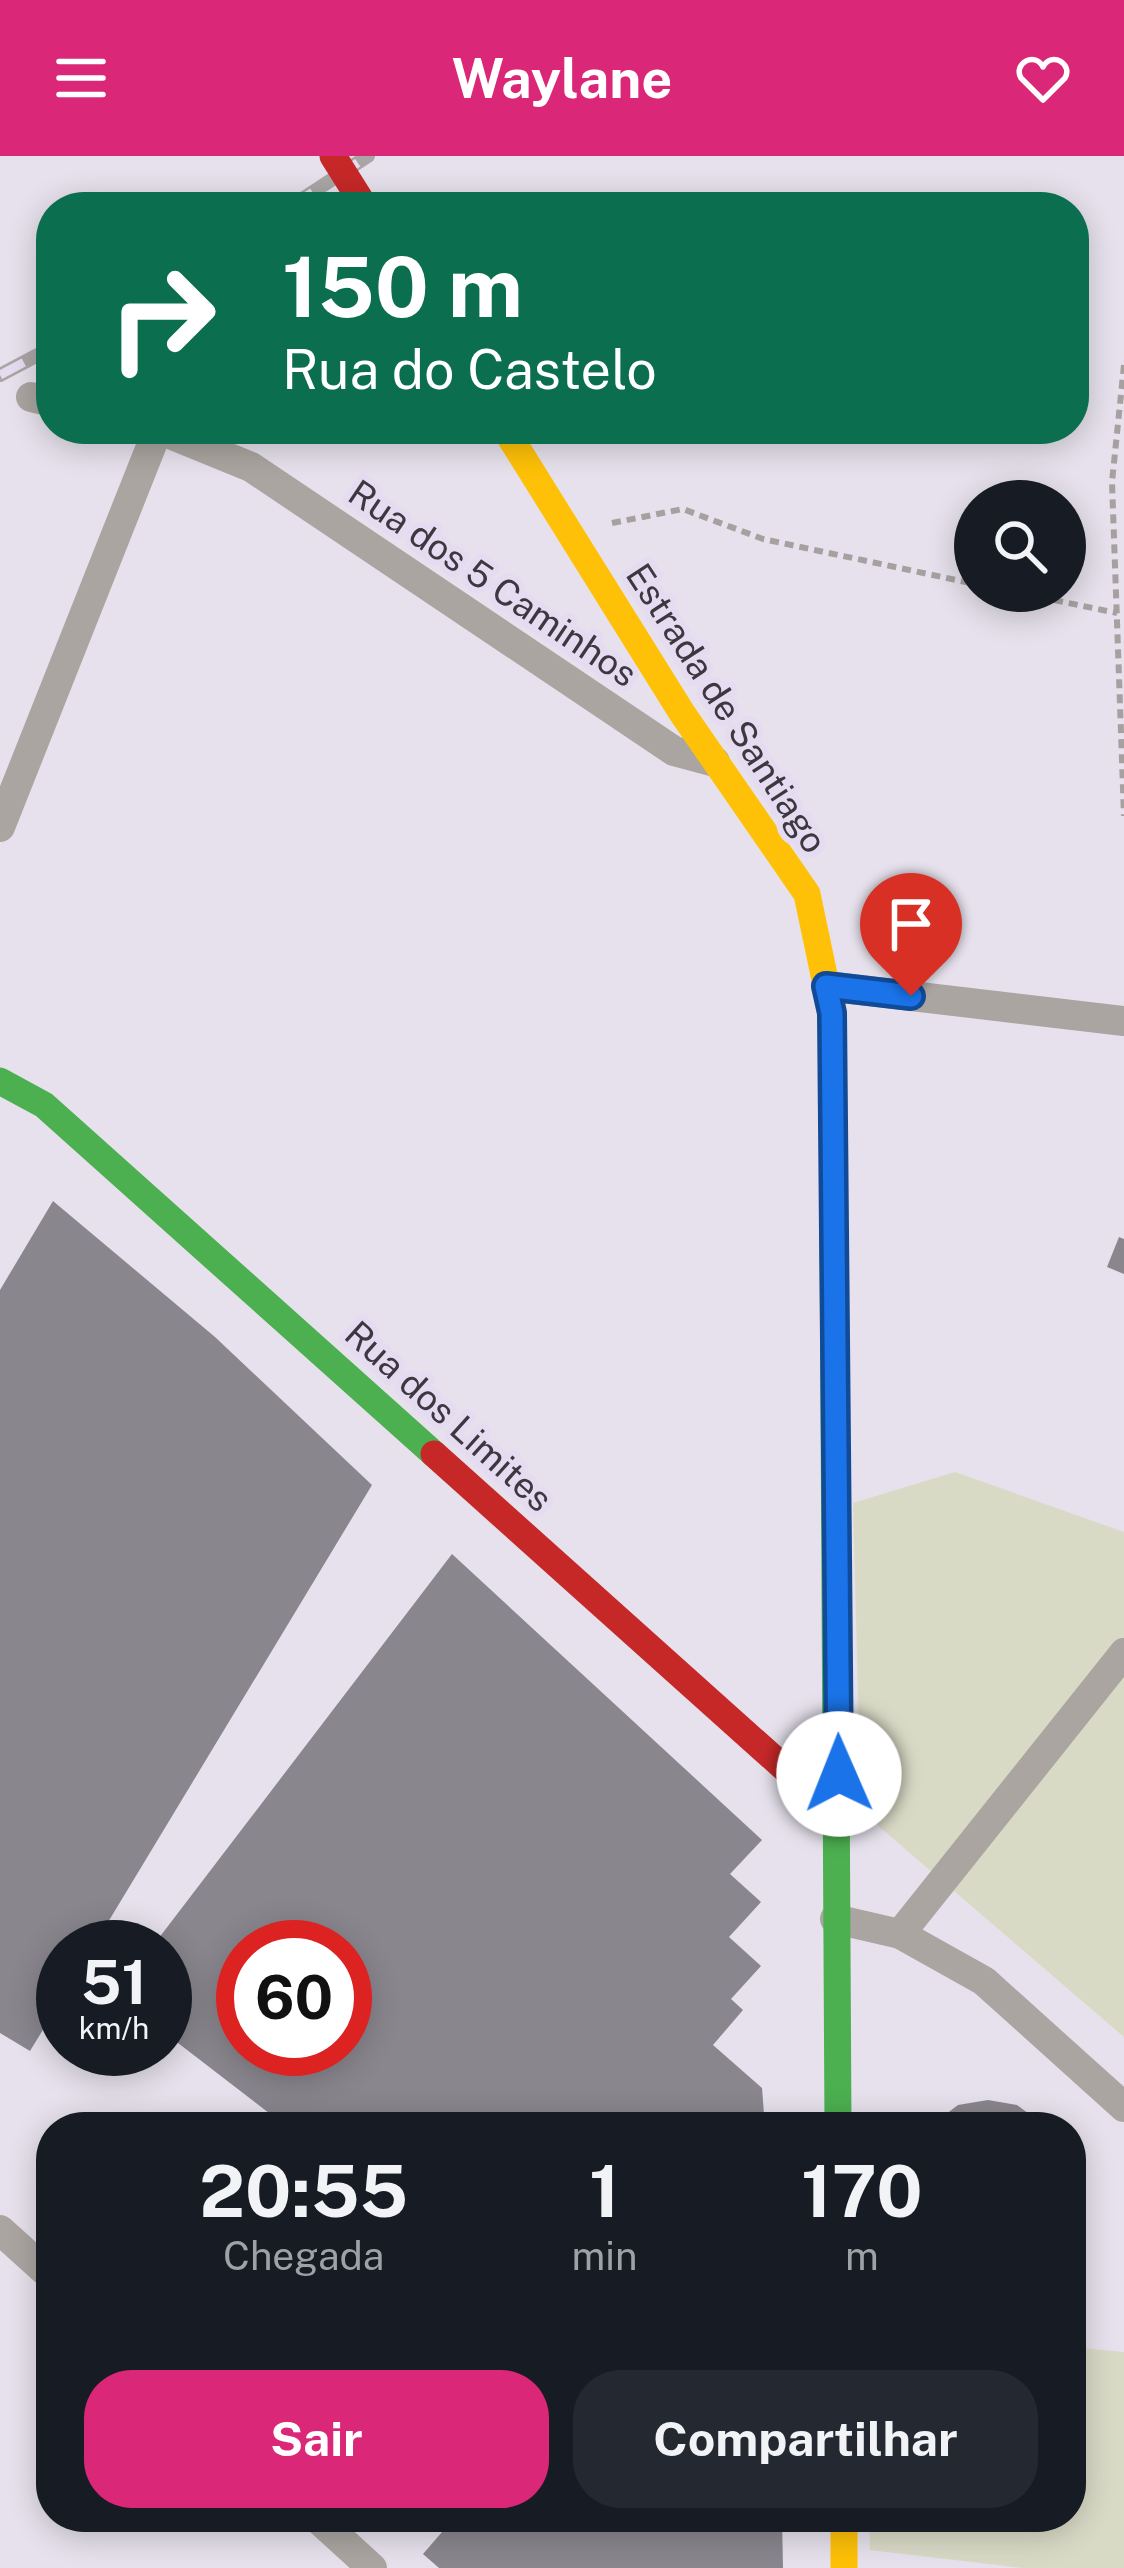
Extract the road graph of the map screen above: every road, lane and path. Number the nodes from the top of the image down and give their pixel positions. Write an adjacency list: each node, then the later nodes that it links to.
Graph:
1 (333, 156): 2 (main road, bridge)
2 (356, 192)
3 (1124, 365): 10 (path)
4 (152, 444): 13 (street, Rua dos 5 Caminhos)
5 (194, 444): 11 (street, Rua dos 5 Caminhos)
6 (514, 444): 7 (main road, Estrada de Santiago)
7 (569, 531): 8 (path); 11 (main road, Estrada de Santiago)
8 (954, 580)
9 (1086, 607): 10 (path)
10 (1117, 614): 12 (path)
11 (718, 763): 14 (main road, Estrada de Santiago)
12 (1124, 816)
13 (0, 826)
14 (826, 986): 15 (street); 18 (main road, Estrada de Santiago)
15 (1124, 1021)
16 (0, 1082): 18 (main road, Rua dos Limites)
17 (1124, 1653): 20 (street)
18 (839, 1817): 19 (main road, Estrada de Santiago)
19 (835, 1919): 20 (street); 22 (main road, Estrada de Santiago)
20 (900, 1934): 21 (street)
21 (1124, 2107)
22 (838, 2112)
23 (0, 2230): 24 (street)
24 (36, 2262)
25 (332, 2532): 27 (street)
26 (844, 2532): 28 (main road)
27 (372, 2568)
28 (844, 2568)

